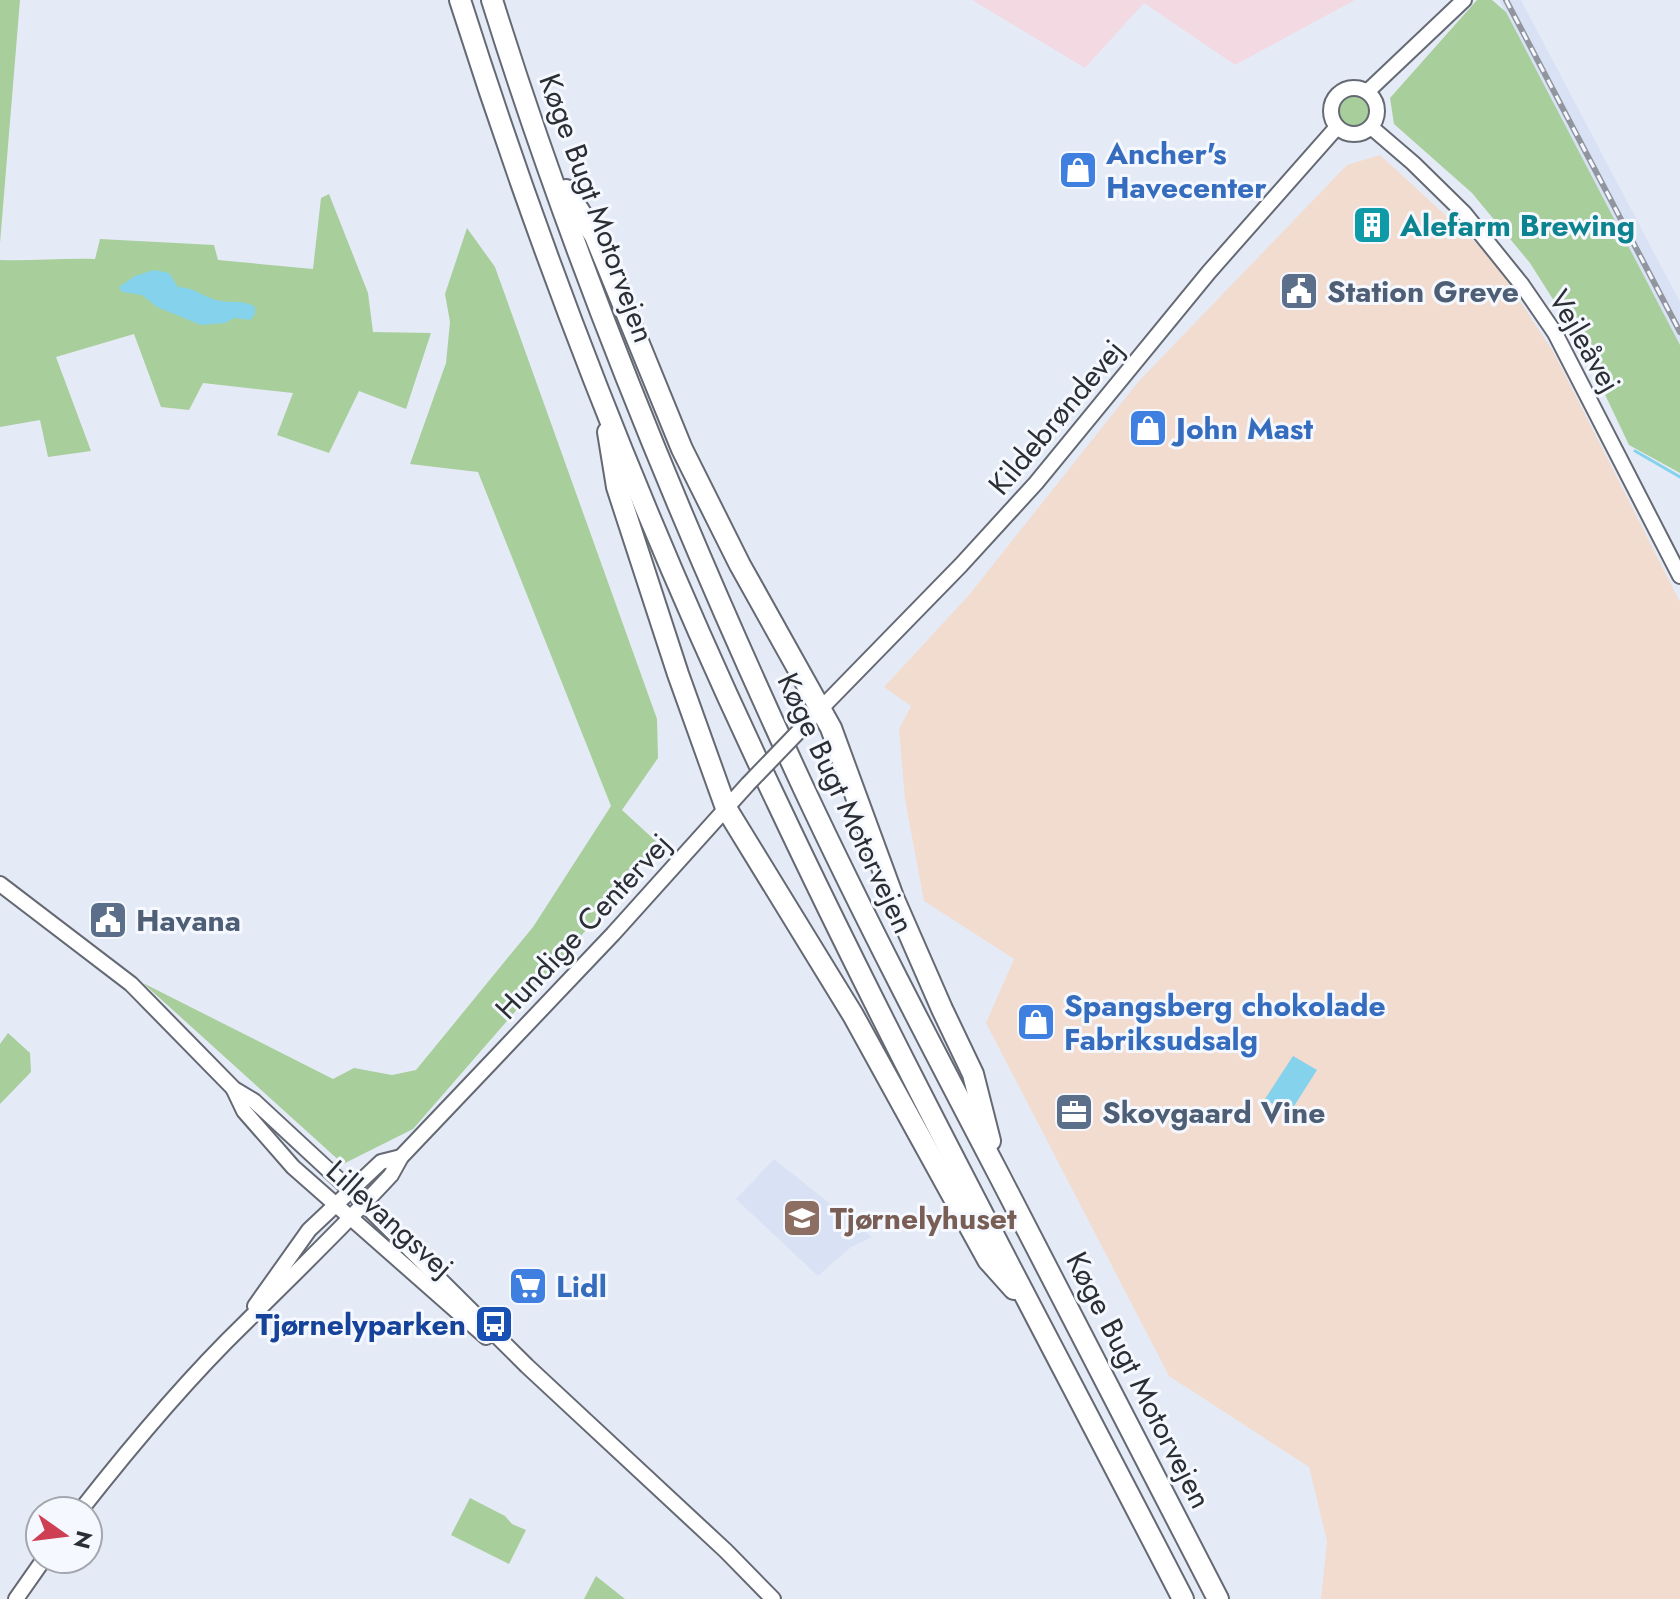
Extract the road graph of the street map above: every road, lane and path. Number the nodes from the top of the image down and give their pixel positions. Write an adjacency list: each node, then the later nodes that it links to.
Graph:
1 (460, 0): 8 (highway, Køge Bugt Motorvejen)
2 (492, 0): 7 (highway, Køge Bugt Motorvejen)
3 (1464, 0): 4 (street)
4 (1368, 91): 5 (street); 6 (street)
5 (1337, 127): 6 (street); 10 (street, Kildebrøndevej)
6 (1371, 127): 9 (street, Vejleåvej)
7 (545, 157): 10 (highway); 16 (highway, Køge Bugt Motorvejen)
8 (601, 393): 12 (highway); 21 (highway, Køge Bugt Motorvejen)
9 (1680, 576)
10 (821, 708): 11 (street, Kildebrøndevej); 16 (highway)
11 (801, 729): 12 (street, Hundige Centervej, bridge)
12 (726, 808): 15 (street, Hundige Centervej); 21 (highway)
13 (0, 884): 14 (street, Lillevangsvej)
14 (234, 1089): 17 (street, Lillevangsvej); 18 (street, Lillevangsvej)
15 (401, 1157): 17 (street, Hundige Centervej); 19 (street, Hundige Centervej)
16 (997, 1172): 29 (highway, Køge Bugt Motorvejen)
17 (350, 1190): 18 (street, Hundige Centervej); 19 (street, Lillevangsvej)
18 (335, 1203): 20 (street, Lillevangsvej); 22 (street, Hundige Centervej)
19 (364, 1204): 20 (street, Hundige Centervej); 23 (street, Lillevangsvej)
20 (351, 1217): 22 (street, Hundige Centervej); 23 (street, Lillevangsvej)
21 (1035, 1313): 28 (highway, Køge Bugt Motorvejen)
22 (244, 1323): 24 (street, Hundige Centervej)
23 (531, 1369): 27 (street, Lillevangsvej)
24 (93, 1495)
25 (33, 1575): 26 (street)
26 (16, 1599)
27 (773, 1599)
28 (1183, 1599)
29 (1218, 1599)

